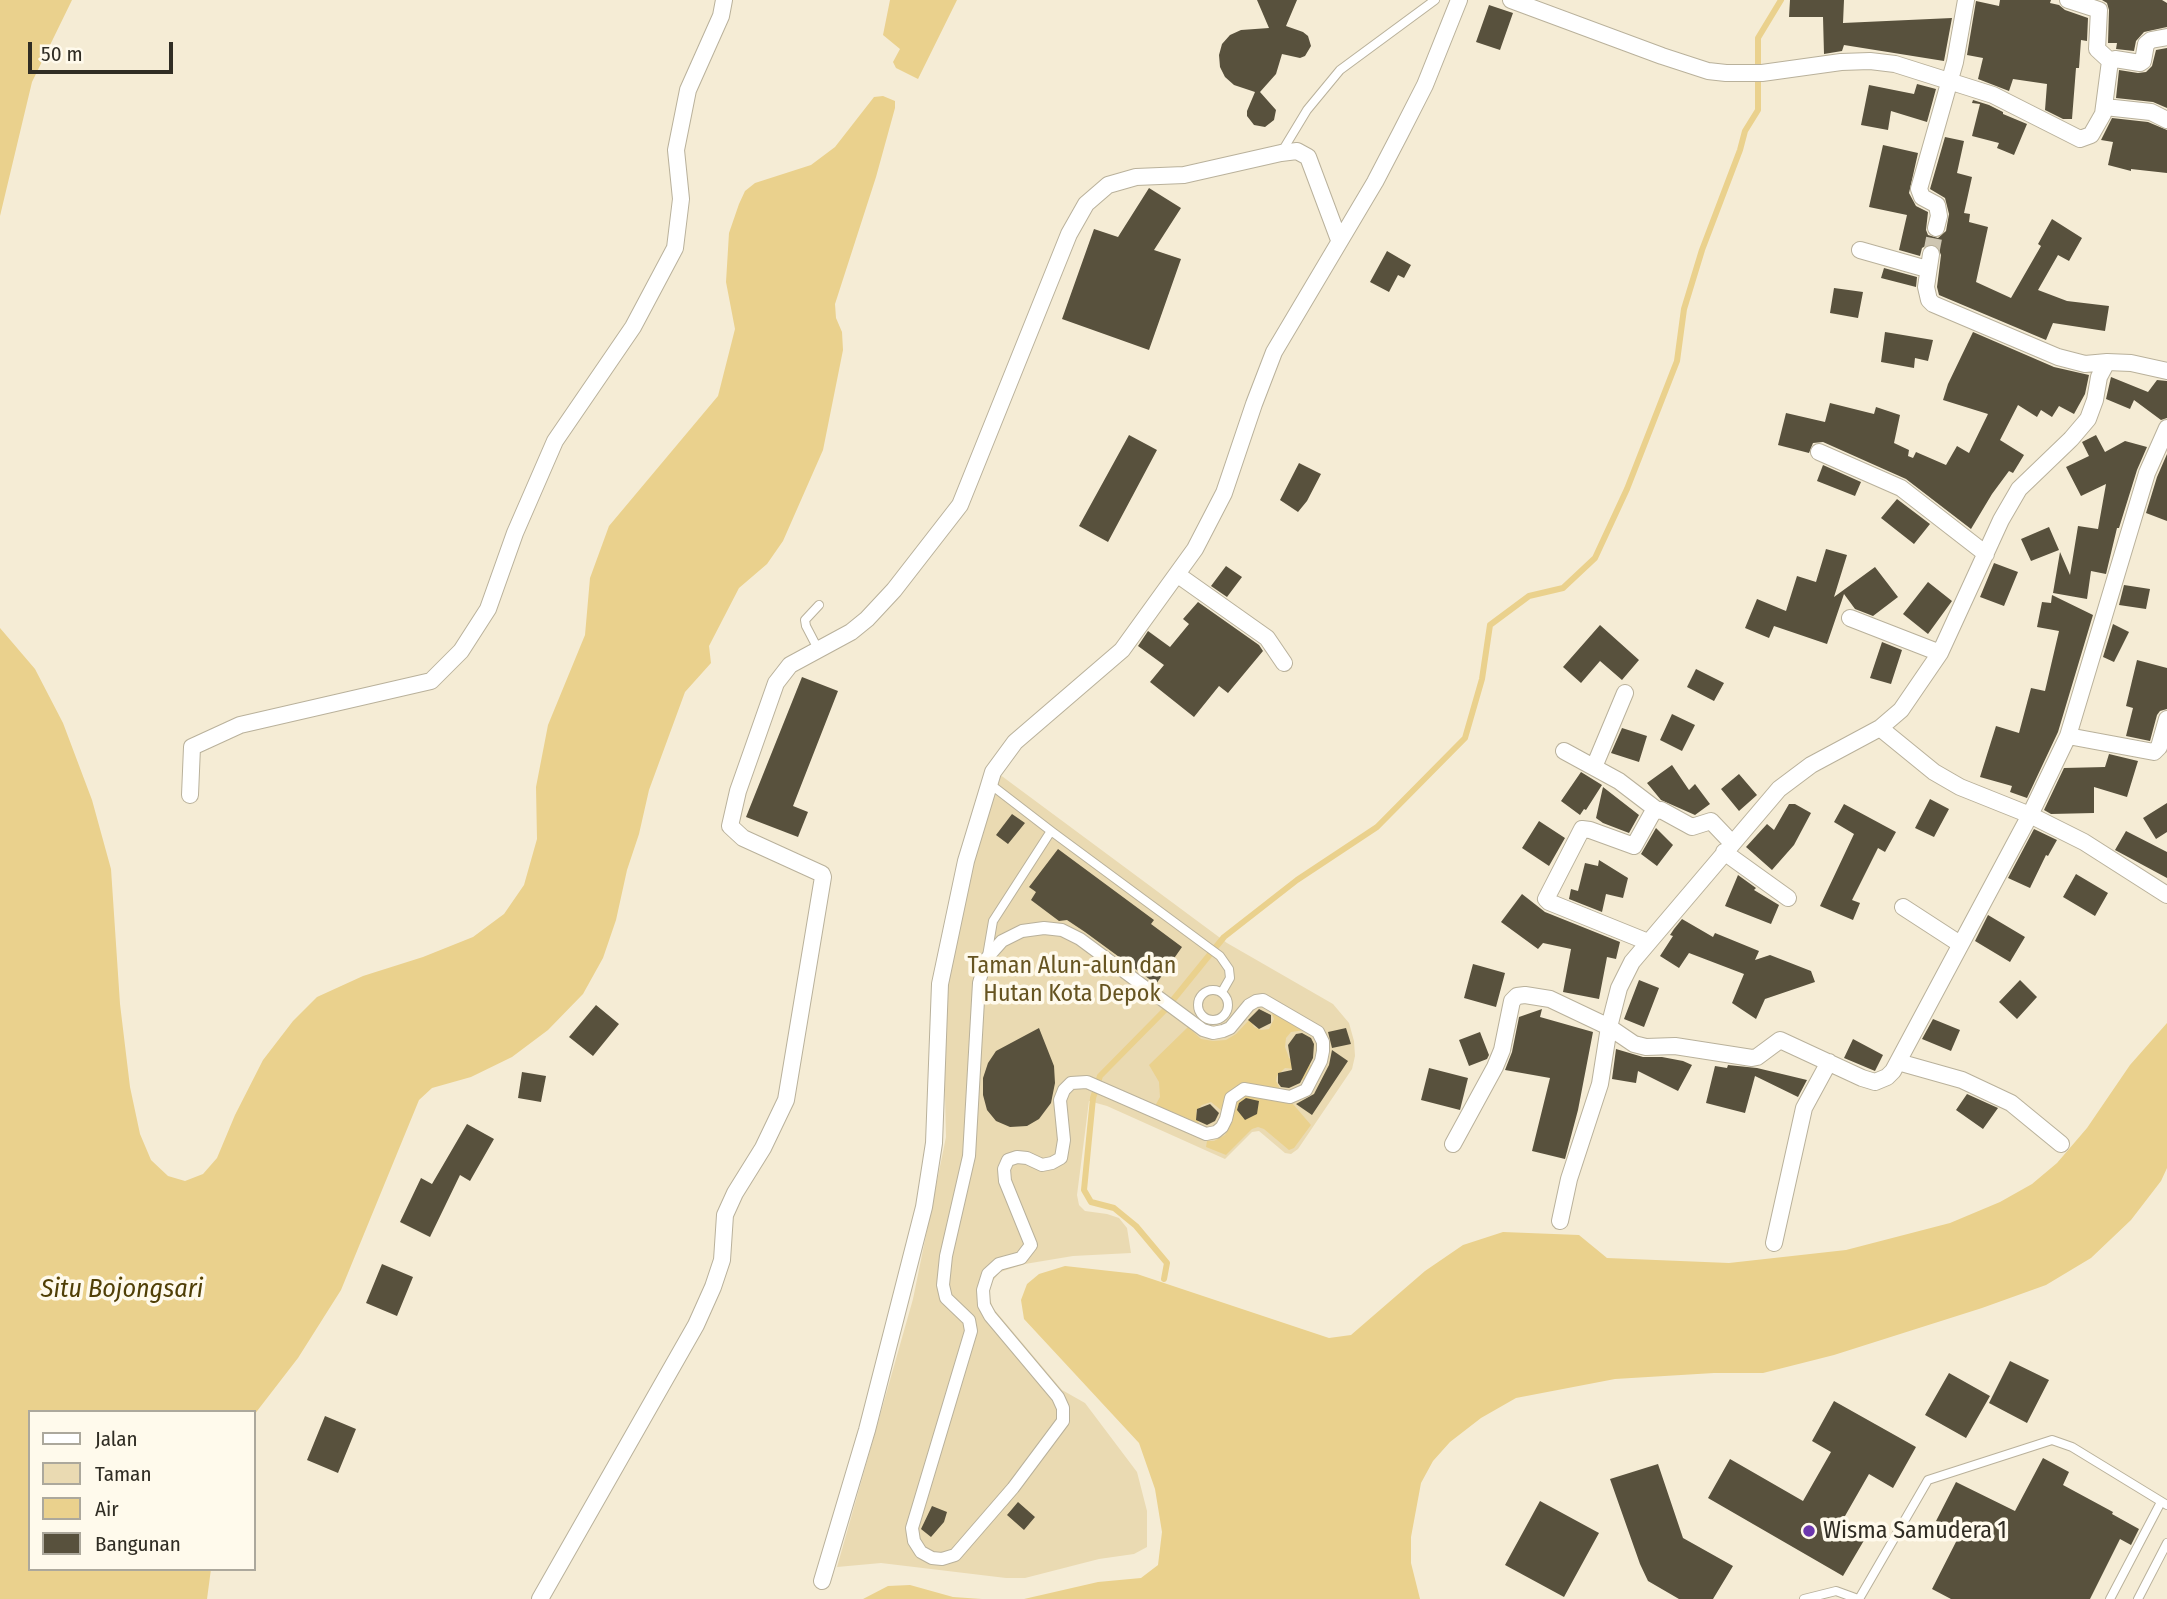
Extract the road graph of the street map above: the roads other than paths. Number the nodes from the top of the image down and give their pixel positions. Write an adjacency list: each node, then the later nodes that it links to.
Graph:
1 (724, 0): 34 (street)
2 (1435, 0): 12 (lane)
3 (1460, 0): 14 (street)
4 (1511, 0): 9 (street)
5 (1966, 0): 9 (street)
6 (2068, 0): 8 (street)
7 (2167, 37): 8 (street)
8 (2110, 61): 10 (street)
9 (1950, 80): 10 (street); 13 (street)
10 (2105, 107): 11 (street)
11 (2167, 120)
12 (1280, 153): 14 (street); 24 (street)
13 (1936, 228)
14 (1339, 240): 21 (street)
15 (1860, 250): 16 (street)
16 (2108, 362): 17 (street); 20 (street)
17 (2167, 371)
18 (2167, 428): 30 (street)
19 (1819, 452): 20 (street)
20 (1986, 554): 25 (street)
21 (1178, 575): 26 (street); 33 (street)
22 (819, 605): 24 (lane)
23 (1850, 618): 25 (street)
24 (818, 649): 56 (street)
25 (1940, 653): 29 (street)
26 (1284, 663)
27 (1625, 693): 32 (street)
28 (2167, 719): 30 (street)
29 (1880, 728): 36 (street); 38 (street)
30 (2068, 736): 36 (street)
31 (1564, 751): 32 (street)
32 (1594, 767): 35 (street)
33 (990, 783): 37 (lane); 55 (street)
34 (190, 794)
35 (1657, 810): 38 (street); 42 (street)
36 (2031, 815): 39 (street); 43 (street)
37 (1051, 831): 44 (lane); 45 (lane)
38 (1728, 848): 40 (street); 42 (street)
39 (2167, 895)
40 (1788, 898)
41 (1903, 907): 43 (street)
42 (1648, 942): 46 (street)
43 (1960, 944): 48 (street)
44 (986, 959): 44 (street)
45 (1222, 992)
46 (1613, 1030): 47 (street); 49 (street); 51 (street)
47 (1829, 1062): 48 (street); 52 (street)
48 (1898, 1062): 50 (street)
49 (1453, 1144)
50 (2061, 1144)
51 (1560, 1221)
52 (1774, 1243)
53 (2164, 1504): 58 (lane); 59 (lane)
54 (2167, 1543): 60 (lane)
55 (822, 1581)
56 (540, 1599)
57 (1804, 1599): 58 (lane)
58 (1858, 1599)
59 (2110, 1599)
60 (2138, 1599)

